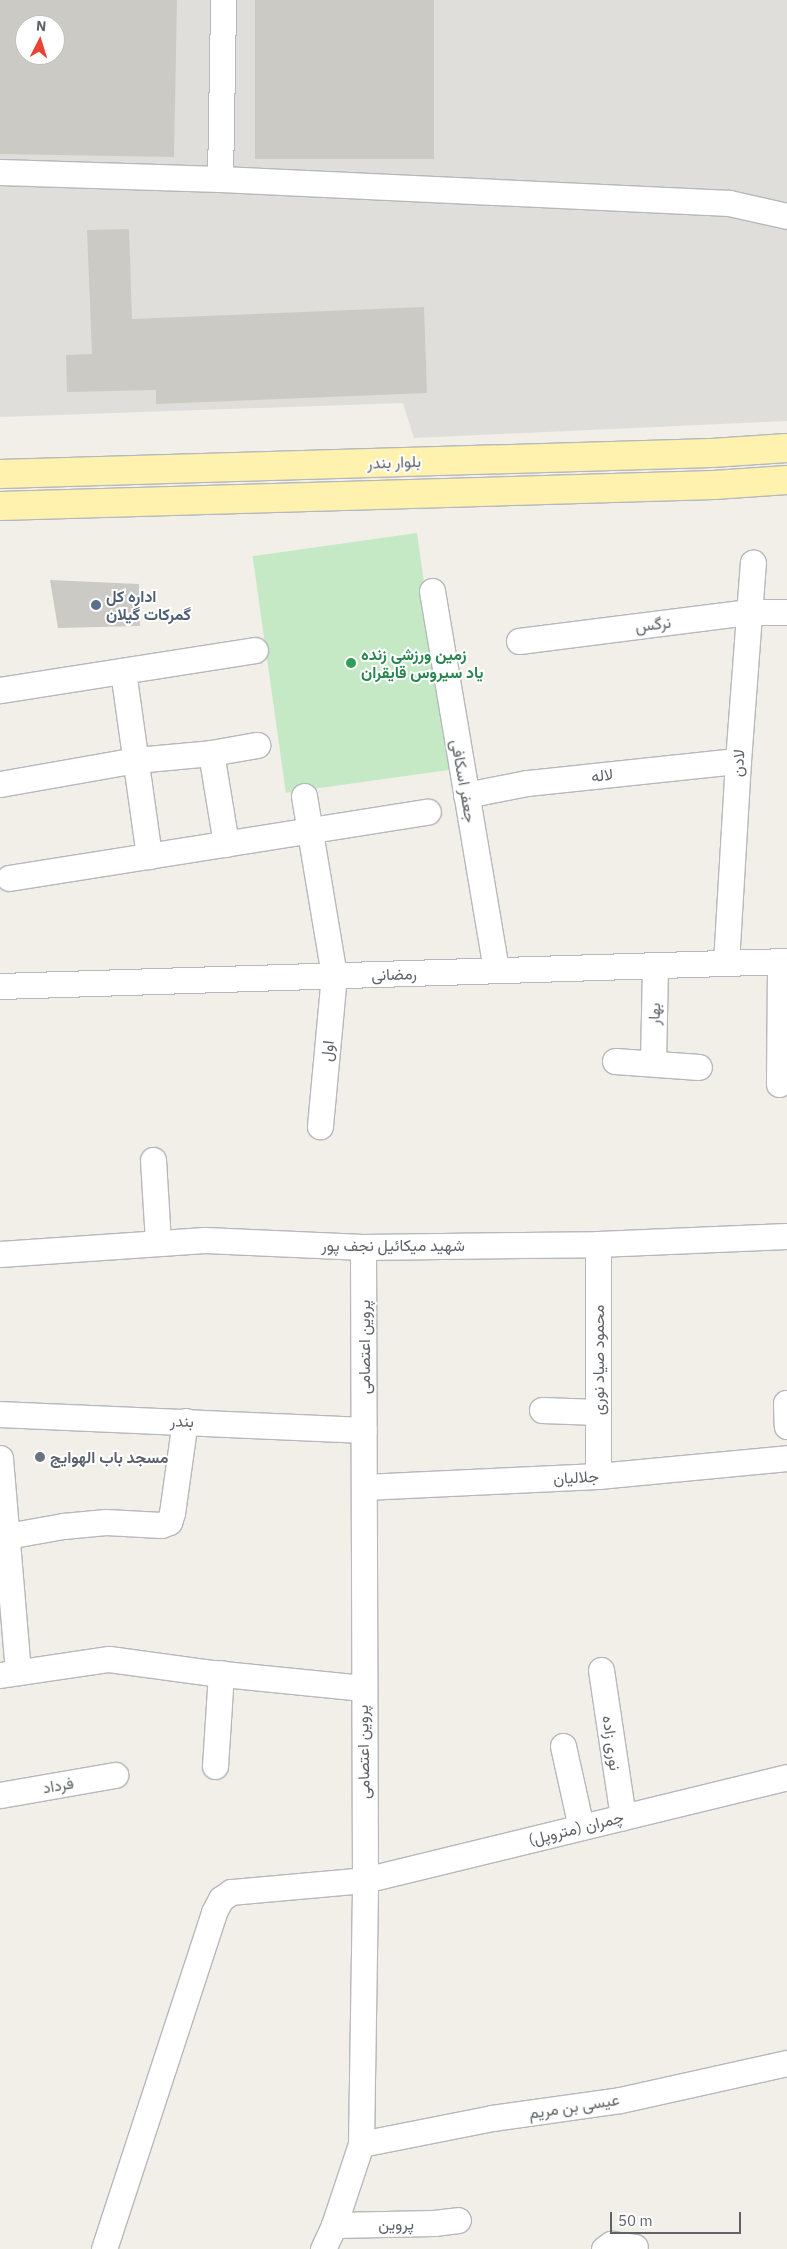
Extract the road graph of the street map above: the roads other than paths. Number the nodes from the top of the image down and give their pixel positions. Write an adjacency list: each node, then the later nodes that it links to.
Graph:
1 (223, 0): 3 (street)
2 (0, 172): 3 (street)
3 (220, 179): 4 (street)
4 (787, 216)
5 (787, 448): 6 (main road, بلوار بندر)
6 (384, 462): 7 (main road, بلوار بندر); 9 (main road)
7 (0, 474)
8 (787, 480): 9 (main road, بلوار بندر)
9 (386, 494): 10 (main road, بلوار بندر)
10 (0, 506)
11 (753, 563): 13 (street, لادن)
12 (432, 591): 24 (street, جعفر اسکافی)
13 (749, 612): 14 (street, نرگس); 15 (street, نرگس); 22 (street, لادن)
14 (787, 612)
15 (519, 641)
16 (255, 650): 17 (street)
17 (123, 671): 18 (street); 21 (street)
18 (0, 690)
19 (257, 745): 20 (street)
20 (211, 753): 21 (street); 28 (street)
21 (136, 760): 23 (street); 29 (street)
22 (738, 761): 24 (street, لاله); 32 (street, لادن)
23 (0, 784)
24 (466, 795): 34 (street, جعفر اسکافی)
25 (304, 796): 27 (street, اول)
26 (428, 812): 27 (street)
27 (310, 831): 28 (street); 35 (street, اول)
28 (226, 844): 29 (street)
29 (149, 856): 30 (street)
30 (9, 878)
31 (784, 961): 32 (street, رمضانی); 40 (street)
32 (726, 963): 33 (street, رمضانی)
33 (655, 966): 34 (street, رمضانی); 38 (street, بهار)
34 (496, 970): 35 (street, رمضانی)
35 (334, 976): 36 (street, رمضانی); 41 (street, اول)
36 (0, 986)
37 (615, 1062): 38 (street)
38 (652, 1062): 39 (street)
39 (699, 1067)
40 (779, 1084)
41 (320, 1126)
42 (153, 1160): 44 (street)
43 (787, 1236): 45 (street, شهید میکائیل نجف پور)
44 (158, 1241): 46 (street, شهید میکائیل نجف پور); 47 (street, شهید میکائیل نجف پور)
45 (598, 1244): 46 (street, شهید میکائیل نجف پور); 49 (street, محمود صیاد نوری)
46 (363, 1247): 52 (street, پروین اعتصامی)
47 (0, 1254)
48 (542, 1410): 49 (street)
49 (598, 1412): 55 (street, محمود صیاد نوری)
50 (0, 1414): 51 (street, بندر)
51 (186, 1421): 52 (street, بندر); 57 (street)
52 (364, 1430): 56 (street, پروین اعتصامی)
53 (0, 1458): 57 (street)
54 (787, 1458): 55 (street, جلالیان)
55 (598, 1476): 56 (street, جلالیان)
56 (364, 1487): 61 (street, پروین اعتصامی)
57 (5, 1547): 60 (street)
58 (602, 1670): 67 (street, نوری زاده)
59 (221, 1673): 60 (street); 61 (street); 63 (street)
60 (9, 1674)
61 (363, 1688): 69 (street, پروین اعتصامی)
62 (564, 1746): 68 (street)
63 (215, 1766)
64 (115, 1775): 66 (street, فرداد)
65 (787, 1777): 67 (street, چمران (متروپل))
66 (0, 1795)
67 (623, 1817): 68 (street, چمران (متروپل))
68 (581, 1827): 69 (street, چمران (متروپل))
69 (365, 1880): 71 (street, پروین اعتصامی); 75 (street, چمران (متروپل))
70 (787, 2063): 71 (street, عیسی بن مریم)
71 (361, 2144): 73 (street, پروین اعتصامی)
72 (458, 2220): 73 (street, پروین)
73 (334, 2225): 76 (street, پروین اعتصامی)
74 (635, 2247): 77 (street)
75 (104, 2249)
76 (323, 2249)
77 (604, 2249)

